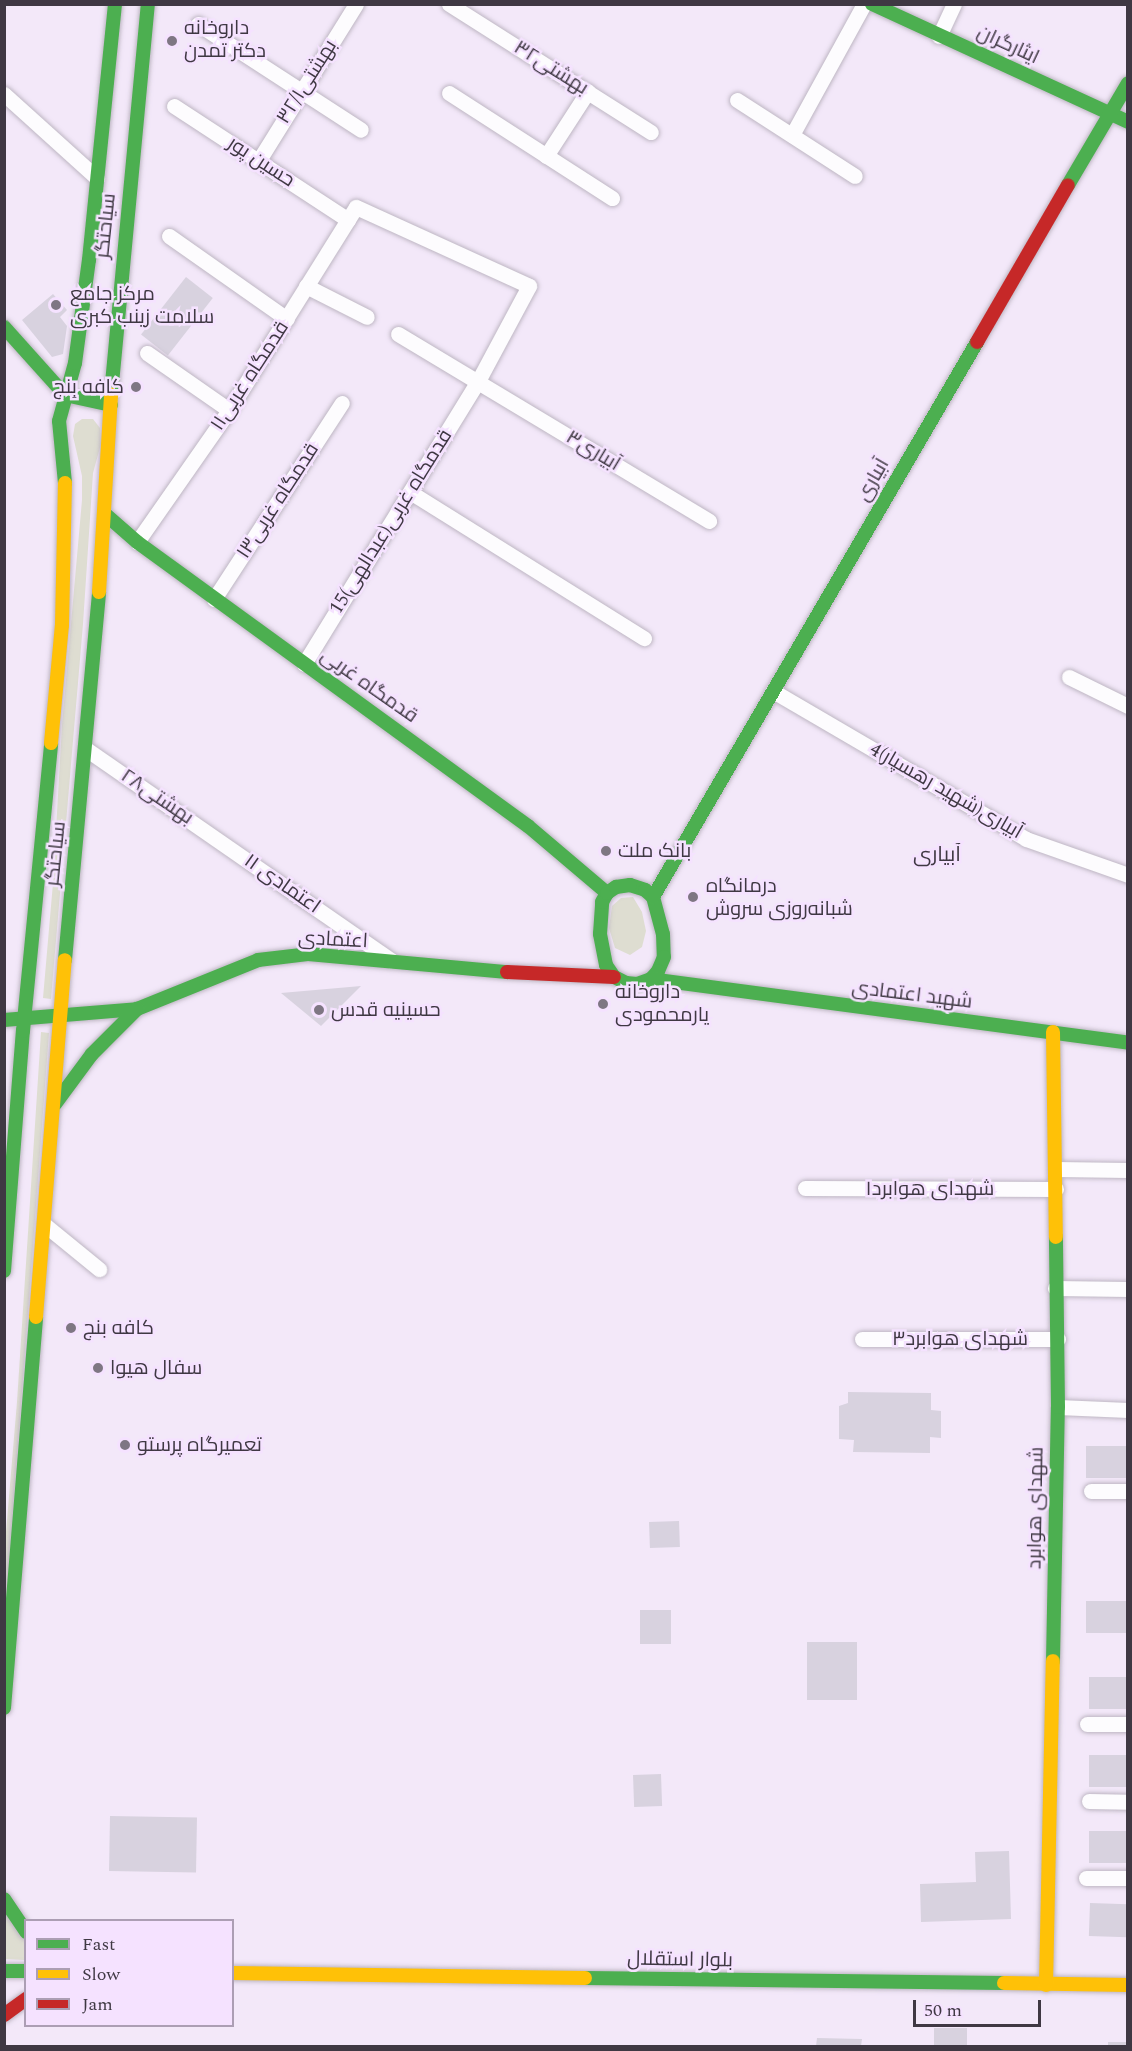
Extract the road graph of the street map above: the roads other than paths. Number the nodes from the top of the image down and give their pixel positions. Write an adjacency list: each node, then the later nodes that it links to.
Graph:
1 (148, 4): 19 (street, سیاحتگر)
2 (356, 4): 11 (street, بهشتی۳۲/۱)
3 (449, 4): 12 (street, بهشتی۳۲)
4 (864, 4): 22 (street)
5 (872, 4): 9 (street, ایثارگران)
6 (954, 4): 9 (street)
7 (113, 6): 19 (street, سیاحتگر)
8 (198, 24): 11 (street)
9 (939, 36): 17 (street, ایثارگران)
10 (1128, 83): 17 (street, آبیاری)
11 (301, 90): 20 (street); 24 (street, بهشتی۳۲/۱)
12 (588, 91): 21 (street, بهشتی۳۲); 23 (street)
13 (449, 93): 23 (street)
14 (4, 94): 26 (street)
15 (737, 100): 22 (street)
16 (174, 106): 24 (street, حسین پور)
17 (1109, 113): 18 (street, ایثارگران); 51 (street, آبیاری)
18 (1128, 122)
19 (119, 125): 26 (street, سیاحتگر); 40 (street, سیاحتگر)
20 (361, 130)
21 (651, 132)
22 (792, 135): 25 (street)
23 (546, 156): 27 (street)
24 (258, 160): 28 (street, حسین پور)
25 (855, 176)
26 (97, 178): 38 (street, سیاحتگر)
27 (612, 198)
28 (352, 213): 30 (street, قدمگاه غربی۱۱); 31 (street, حسین پور)
29 (169, 236): 33 (street)
30 (306, 286): 32 (street); 33 (street, قدمگاه غربی۱۱)
31 (529, 286): 37 (street, 15قدمگاه غربی(عبدالهی))
32 (367, 316)
33 (287, 319): 41 (street, قدمگاه غربی۱۱)
34 (4, 327): 38 (street)
35 (398, 334): 37 (street, آبیاری۳)
36 (147, 353): 41 (street)
37 (478, 381): 42 (street, 15قدمگاه غربی(عبدالهی)); 44 (street, آبیاری۳)
38 (65, 395): 40 (street); 47 (street, سیاحتگر)
39 (342, 404): 46 (street, قدمگاه غربی۱۳)
40 (111, 405): 43 (street, سیاحتگر)
41 (229, 410): 45 (street, قدمگاه غربی۱۱)
42 (410, 492): 48 (street); 49 (street, 15قدمگاه غربی(عبدالهی))
43 (105, 514): 45 (street, قدمگاه غربی); 47 (street, سیاحتگر)
44 (709, 521)
45 (137, 542): 46 (street, قدمگاه غربی)
46 (214, 599): 49 (street, قدمگاه غربی)
47 (79, 626): 53 (street, سیاحتگر); 60 (street, سیاحتگر)
48 (644, 638)
49 (304, 664): 56 (street, قدمگاه غربی)
50 (1069, 677): 52 (street)
51 (773, 691): 55 (street, 4آبیاری(شهید رهسپار)); 57 (street, آبیاری)
52 (1128, 706)
53 (86, 749): 54 (street, ۲۸بهشتی); 66 (street, سیاحتگر)
54 (227, 845): 59 (street, ۱۱ اعتمادی)
55 (1128, 875)
56 (607, 893): 57 (street); 61 (street)
57 (653, 897): 58 (street)
58 (664, 957): 62 (street); 63 (street)
59 (396, 964): 61 (street, اعتمادی); 65 (street, اعتمادی)
60 (30, 965): 64 (street); 67 (street, سیاحتگر)
61 (614, 977): 62 (street)
62 (651, 979): 63 (street, شهید اعتمادی)
63 (692, 986): 68 (street, شهید اعتمادی)
64 (7, 1008): 67 (street)
65 (137, 1009): 66 (street, اعتمادی); 71 (street)
66 (60, 1015): 67 (street, اعتمادی); 71 (street, سیاحتگر)
67 (25, 1017): 72 (street)
68 (1053, 1032): 69 (street, شهید اعتمادی); 73 (street, شهدای هوابرد)
69 (1128, 1043)
70 (4, 1077): 72 (street)
71 (55, 1104): 77 (street, سیاحتگر)
72 (17, 1106): 79 (street)
73 (1056, 1169): 74 (street); 76 (street, شهدای هوابرد)
74 (1128, 1170)
75 (805, 1188): 76 (street, شهدای هوابرد۱)
76 (1056, 1189): 80 (street, شهدای هوابرد)
77 (45, 1225): 78 (street); 88 (street, سیاحتگر)
78 (99, 1269)
79 (4, 1271)
80 (1055, 1288): 81 (street); 83 (street, شهدای هوابرد)
81 (1128, 1289)
82 (862, 1339): 83 (street, ۳شهدای هوابرد)
83 (1058, 1339): 84 (street, شهدای هوابرد)
84 (1058, 1407): 85 (street); 100 (street, شهدای هوابرد)
85 (1128, 1410)
86 (1091, 1491): 87 (street)
87 (1128, 1491)
88 (4, 1708)
89 (1087, 1724): 90 (street)
90 (1128, 1724)
91 (1089, 1801): 92 (street)
92 (1128, 1802)
93 (1086, 1878): 94 (street)
94 (1128, 1878)
95 (4, 1899): 96 (street)
96 (24, 1929)
97 (4, 1971): 98 (street)
98 (24, 1971)
99 (234, 1972): 100 (street, بلوار استقلال)
100 (1046, 1985): 101 (street, بلوار استقلال)
101 (1128, 1985)
102 (24, 2000): 103 (street)
103 (4, 2015)

